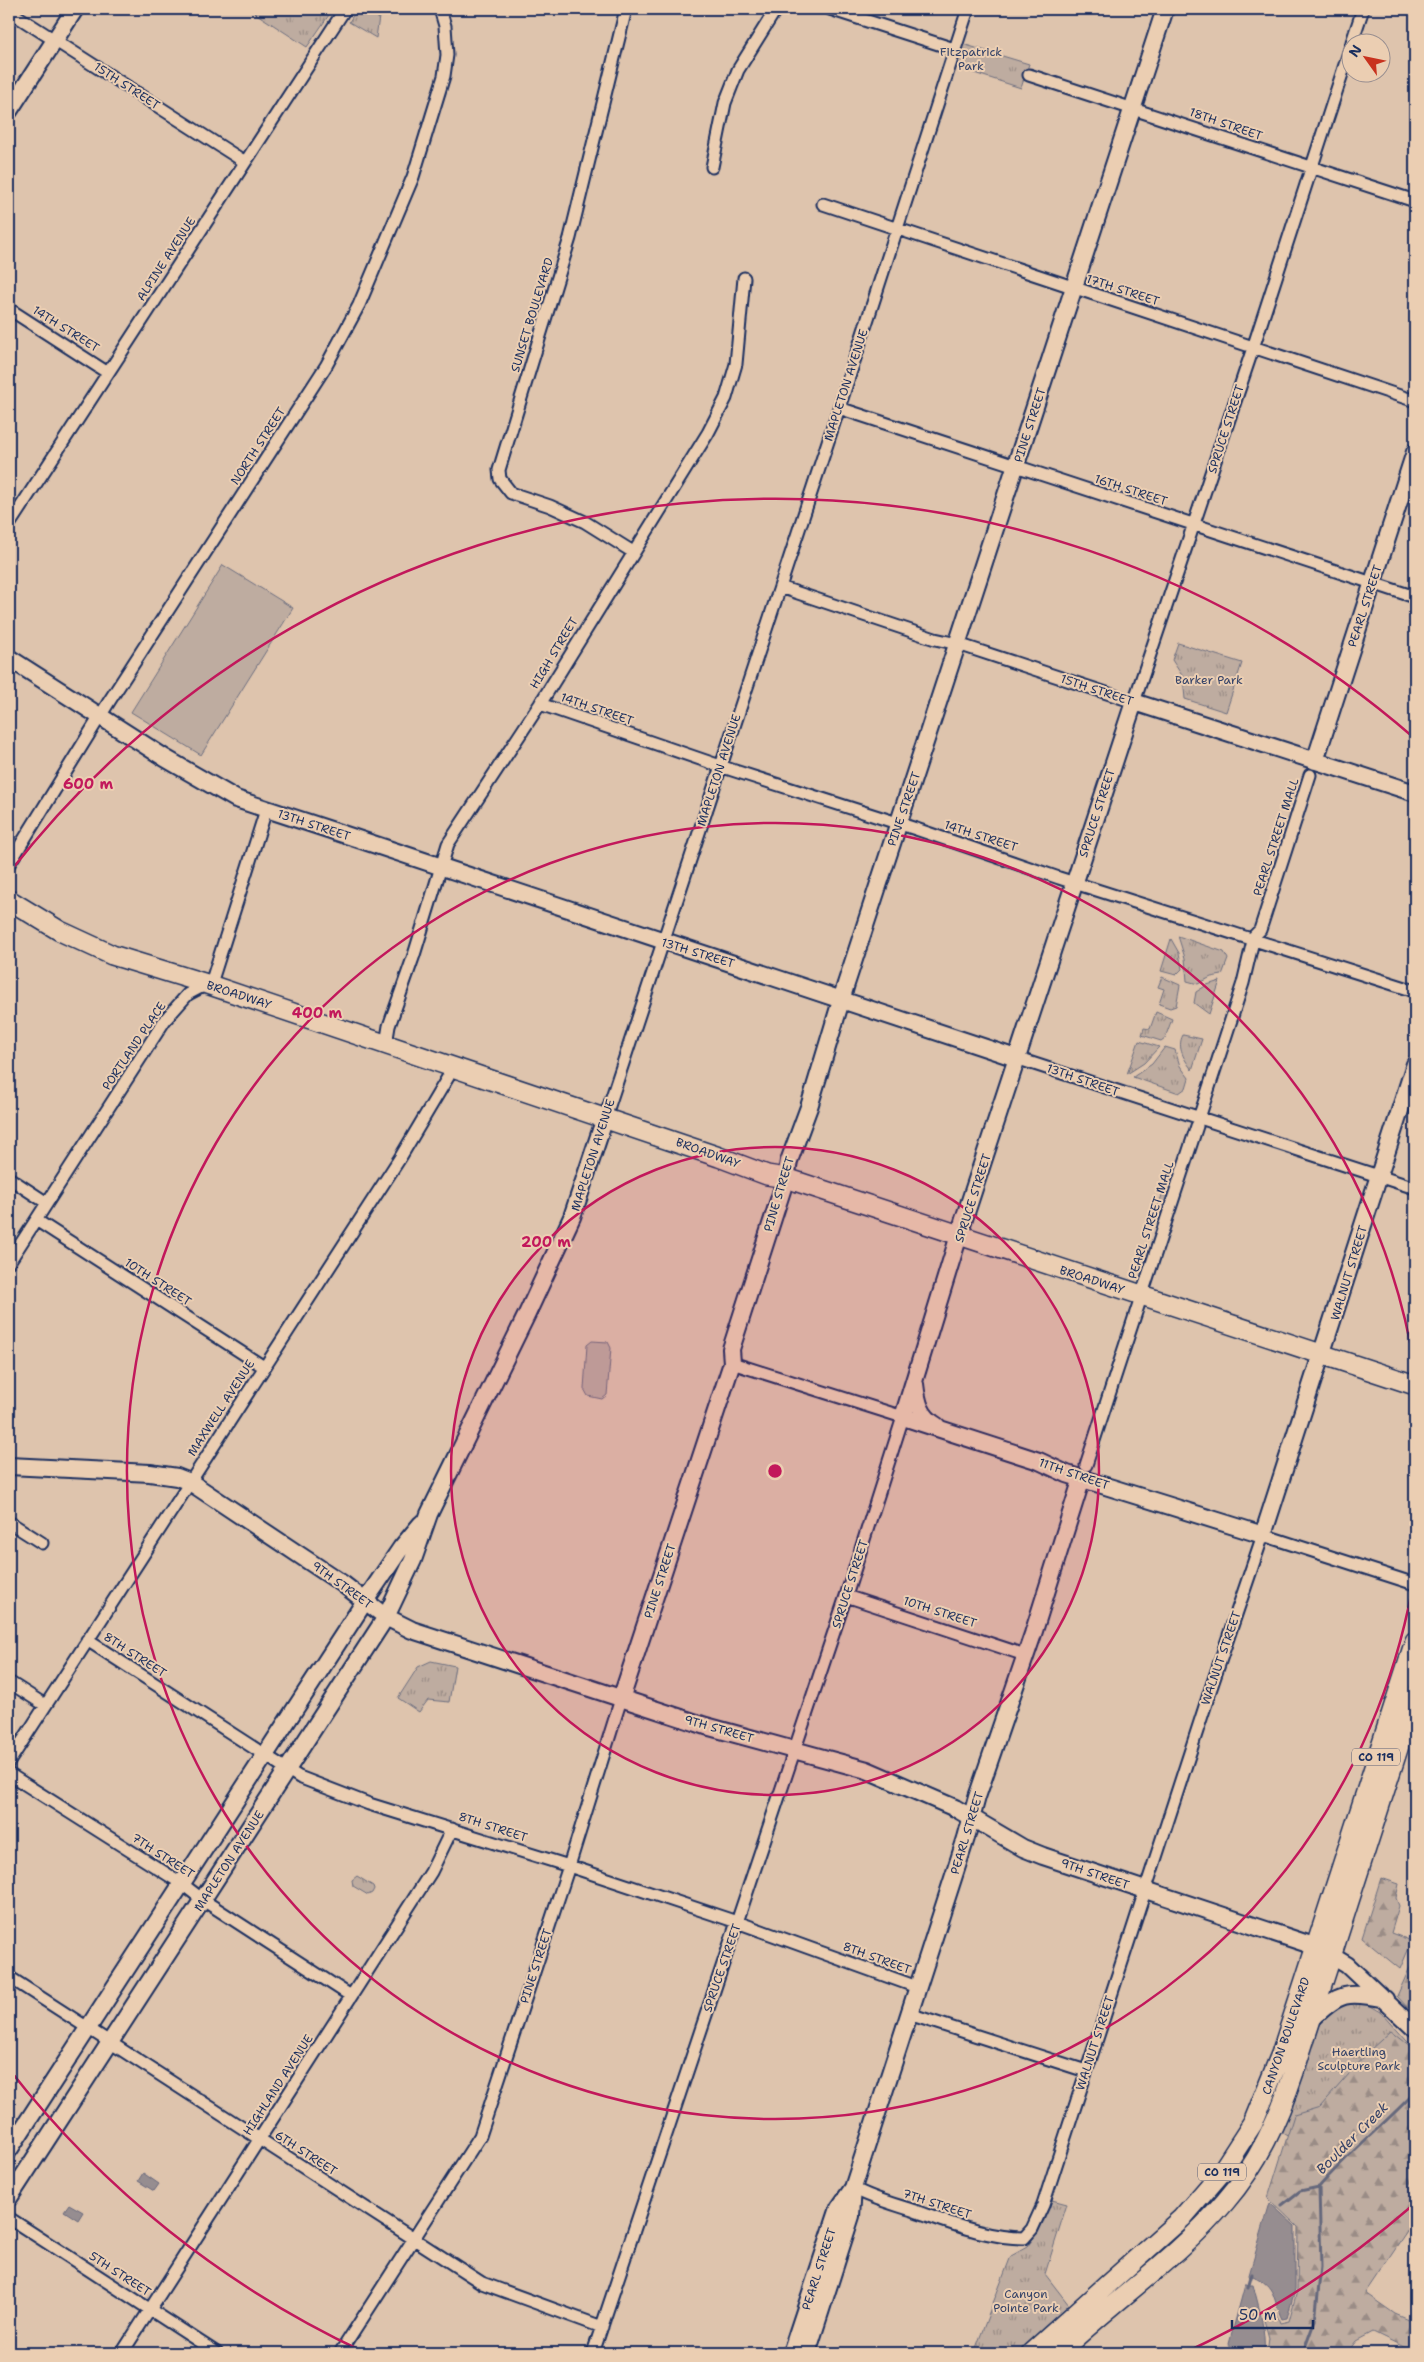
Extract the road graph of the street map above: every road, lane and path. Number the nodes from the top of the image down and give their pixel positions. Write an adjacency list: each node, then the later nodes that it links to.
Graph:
1 (75, 9): 12 (street)
2 (345, 9): 18 (street, ALPINE AVENUE)
3 (440, 9): 44 (street, NORTH STREET)
4 (626, 9): 35 (street, SUNSET BOULEVARD)
5 (776, 9): 19 (street)
6 (830, 9): 13 (street)
7 (968, 9): 13 (street, MAPLETON AVENUE)
8 (1165, 9): 16 (street, PINE STREET)
9 (1363, 9): 11 (street, SPRUCE STREET)
10 (9, 11): 12 (street, 15TH STREET)
11 (1356, 32)
12 (55, 40): 17 (street); 18 (street, 15TH STREET)
13 (954, 49): 23 (street, MAPLETON AVENUE)
14 (1342, 73): 20 (street, SPRUCE STREET)
15 (1029, 75): 16 (street, 18TH STREET)
16 (1133, 107): 20 (street, 18TH STREET); 25 (street, PINE STREET)
17 (9, 111)
18 (245, 162): 28 (street, ALPINE AVENUE)
19 (712, 167)
20 (1310, 167): 21 (street, 18TH STREET); 27 (street, SPRUCE STREET)
21 (1415, 201)
22 (822, 204): 23 (street, 17TH STREET)
23 (897, 230): 25 (street, 17TH STREET); 30 (street, MAPLETON AVENUE)
24 (744, 278): 35 (street, HIGH STREET)
25 (1075, 289): 27 (street, 17TH STREET); 32 (street, PINE STREET)
26 (9, 309): 28 (street, 14TH STREET)
27 (1253, 348): 29 (street, 17TH STREET); 34 (street, SPRUCE STREET)
28 (108, 373): 33 (street, ALPINE AVENUE)
29 (1415, 401)
30 (839, 408): 32 (street, 16TH STREET); 37 (street, MAPLETON AVENUE)
31 (1415, 452): 36 (street, PEARL STREET)
32 (1015, 467): 34 (street, 16TH STREET); 39 (street, PINE STREET)
33 (9, 525)
34 (1194, 525): 36 (street, 16TH STREET); 41 (street, SPRUCE STREET)
35 (633, 552): 42 (street, HIGH STREET)
36 (1373, 583): 38 (street, 16TH STREET); 47 (street, PEARL STREET)
37 (780, 587): 39 (street, 15TH STREET); 46 (street, MAPLETON AVENUE)
38 (1415, 596)
39 (958, 644): 41 (street, 15TH STREET); 50 (street, PINE STREET)
40 (9, 658): 44 (street, 13TH STREET)
41 (1134, 702): 43 (street, 15TH STREET); 45 (street, SPRUCE STREET)
42 (540, 704): 46 (street, 14TH STREET); 52 (street, HIGH STREET)
43 (1170, 714): 45 (street); 47 (street, 15TH STREET)
44 (102, 717): 49 (street, 13TH STREET); 51 (street, NORTH STREET)
45 (1119, 746): 53 (street, SPRUCE STREET)
46 (720, 766): 50 (street, 14TH STREET); 55 (street, MAPLETON AVENUE)
47 (1312, 768): 48 (street, 15TH STREET); 72 (street, PEARL STREET MALL)
48 (1415, 793)
49 (266, 810): 52 (street, 13TH STREET); 56 (street, PORTLAND PLACE)
50 (900, 823): 53 (street, 14TH STREET); 58 (street, PINE STREET)
51 (9, 864)
52 (442, 868): 55 (street, 13TH STREET); 59 (street, HIGH STREET)
53 (1075, 881): 57 (street, 14TH STREET); 60 (street, SPRUCE STREET)
54 (9, 900): 56 (main road, BROADWAY)
55 (663, 942): 58 (street, 13TH STREET); 63 (street, MAPLETON AVENUE)
56 (207, 984): 59 (main road, BROADWAY); 68 (street, PORTLAND PLACE)
57 (1415, 991)
58 (843, 1000): 60 (street, 13TH STREET); 66 (street, PINE STREET)
59 (386, 1044): 62 (main road, BROADWAY)
60 (1023, 1061): 64 (street, 13TH STREET); 70 (street, SPRUCE STREET)
61 (1415, 1064): 64 (street, WALNUT STREET)
62 (454, 1067): 63 (main road, BROADWAY); 75 (street, MAXWELL AVENUE)
63 (605, 1118): 66 (main road, BROADWAY); 84 (street, MAPLETON AVENUE)
64 (1379, 1177): 67 (street, 13TH STREET); 73 (street, WALNUT STREET)
65 (9, 1178): 68 (street)
66 (786, 1178): 70 (main road, BROADWAY); 74 (street, PINE STREET)
67 (1415, 1188)
68 (47, 1202): 69 (street, PORTLAND PLACE)
69 (36, 1220): 71 (street, PORTLAND PLACE); 75 (street, 10TH STREET)
70 (960, 1236): 72 (main road, BROADWAY); 76 (street, SPRUCE STREET)
71 (9, 1262)
72 (1140, 1296): 73 (main road, BROADWAY); 81 (street, PEARL STREET MALL)
73 (1323, 1356): 77 (main road, BROADWAY); 83 (street, WALNUT STREET)
74 (732, 1363): 78 (street, 11TH STREET); 98 (street, PINE STREET)
75 (264, 1367): 82 (street, MAXWELL AVENUE)
76 (915, 1379): 78 (street, SPRUCE STREET); 79 (street)
77 (1415, 1385)
78 (903, 1418): 79 (street, 11TH STREET); 90 (street, SPRUCE STREET)
79 (948, 1432): 81 (street, 11TH STREET)
80 (10, 1465): 82 (street, 9TH STREET)
81 (1084, 1472): 86 (street, 11TH STREET); 95 (street, PEARL STREET)
82 (190, 1482): 91 (street, 9TH STREET); 93 (street, MAXWELL AVENUE)
83 (1274, 1504): 86 (street); 87 (street, WALNUT STREET)
84 (429, 1514): 91 (street, MAPLETON AVENUE); 92 (street, MAPLETON AVENUE)
85 (9, 1522): 88 (street)
86 (1238, 1527): 87 (street, 11TH STREET)
87 (1263, 1535): 89 (street, 11TH STREET); 109 (street, WALNUT STREET)
88 (42, 1543)
89 (1415, 1584)
90 (846, 1596): 95 (street, 10TH STREET); 100 (street, SPRUCE STREET)
91 (365, 1602): 92 (street, 9TH STREET); 101 (street, MAPLETON AVENUE)
92 (386, 1617): 98 (street, 9TH STREET); 103 (street, MAPLETON AVENUE)
93 (87, 1640): 99 (street, MAXWELL AVENUE); 101 (street, 8TH STREET)
94 (1415, 1641): 112 (main road, CANYON BOULEVARD / CO 119)
95 (1025, 1654): 105 (street, PEARL STREET)
96 (9, 1682): 99 (street)
97 (1415, 1696): 112 (main road, CANYON BOULEVARD / CO 119)
98 (621, 1699): 100 (street, 9TH STREET); 107 (street, PINE STREET)
99 (46, 1705): 102 (street, MAXWELL AVENUE)
100 (795, 1750): 105 (street, 9TH STREET); 111 (street, SPRUCE STREET)
101 (265, 1755): 103 (street, 8TH STREET); 108 (street, MAPLETON AVENUE)
102 (9, 1762)
103 (288, 1770): 106 (street, 8TH STREET); 110 (street, MAPLETON AVENUE)
104 (9, 1774): 108 (street, 7TH STREET)
105 (972, 1818): 109 (street, 9TH STREET); 114 (street, PEARL STREET)
106 (452, 1829): 107 (street, 8TH STREET); 115 (street, HIGHLAND AVENUE)
107 (569, 1866): 111 (street, 8TH STREET); 129 (street, PINE STREET)
108 (181, 1883): 110 (street, 7TH STREET); 119 (street, MAPLETON AVENUE)
109 (1145, 1891): 112 (street, 9TH STREET); 122 (street, WALNUT STREET)
110 (203, 1900): 115 (street, 7TH STREET); 121 (street, MAPLETON AVENUE)
111 (737, 1922): 114 (street, 8TH STREET); 131 (street, SPRUCE STREET)
112 (1325, 1951): 116 (street, 9TH STREET); 118 (main road, CANYON BOULEVARD / CO 119); 138 (main road, CANYON BOULEVARD / CO 119)
113 (9, 1977): 119 (street, 6TH STREET)
114 (917, 1987): 117 (street, PEARL STREET)
115 (351, 1996): 123 (street, HIGHLAND AVENUE)
116 (1384, 1999): 118 (street); 120 (street, 9TH STREET)
117 (910, 2014): 122 (street); 125 (street, PEARL STREET)
118 (1312, 2019): 139 (main road, CANYON BOULEVARD / CO 119)
119 (89, 2029): 121 (street, 6TH STREET); 124 (street, MAPLETON AVENUE)
120 (1415, 2029)
121 (111, 2043): 123 (street, 6TH STREET); 126 (street, MAPLETON AVENUE)
122 (1086, 2071): 128 (street, WALNUT STREET)
123 (259, 2139): 129 (street, 6TH STREET); 130 (street, HIGHLAND AVENUE)
124 (9, 2150)
125 (853, 2188): 128 (street, 7TH STREET); 136 (street, PEARL STREET); 137 (street, PEARL STREET)
126 (9, 2198)
127 (9, 2218): 130 (street, 5TH STREET)
128 (1014, 2238)
129 (413, 2239): 131 (street, 6TH STREET); 134 (street, PINE STREET)
130 (150, 2310): 132 (street, HIGHLAND AVENUE); 133 (street, 5TH STREET)
131 (602, 2327): 135 (street, SPRUCE STREET)
132 (122, 2353)
133 (217, 2353)
134 (340, 2353)
135 (593, 2353)
136 (791, 2353)
137 (807, 2353)
138 (1032, 2353)
139 (1058, 2353)

